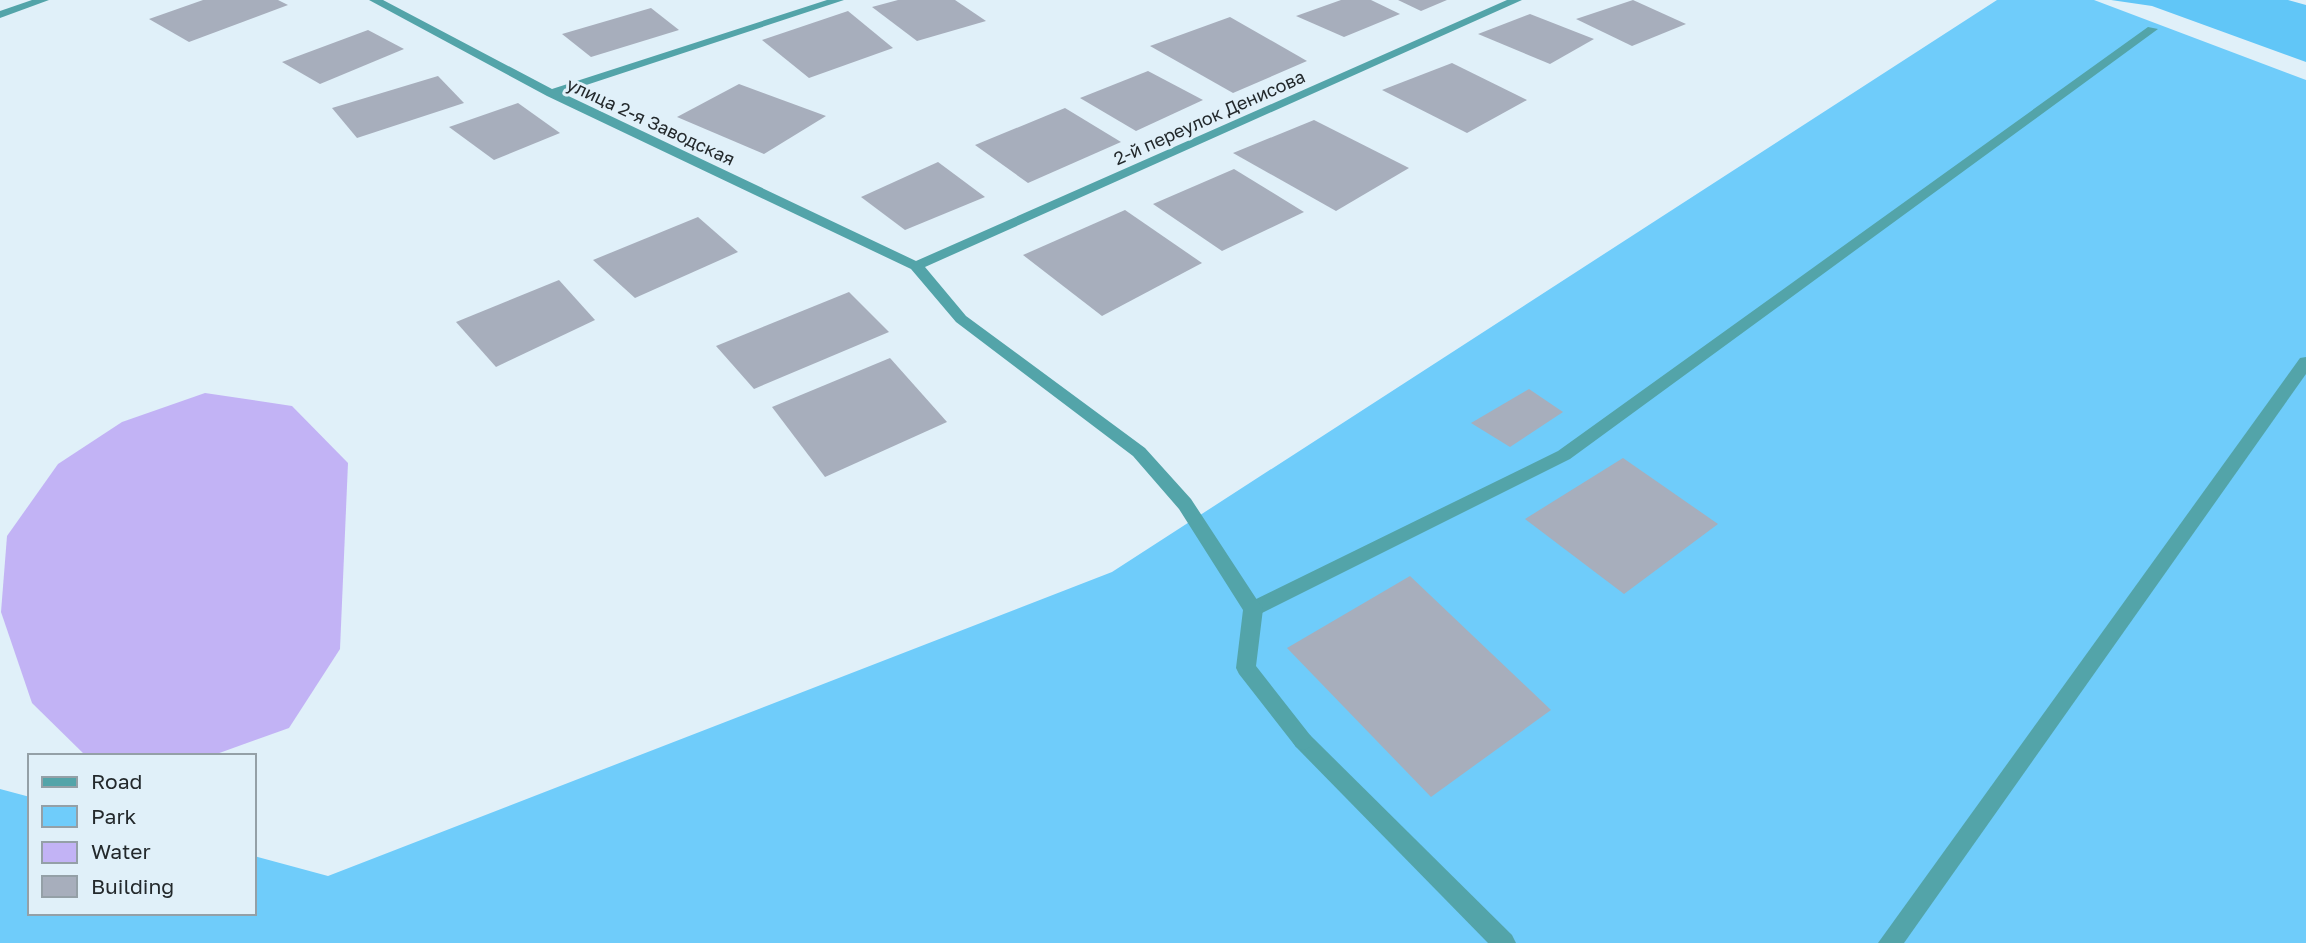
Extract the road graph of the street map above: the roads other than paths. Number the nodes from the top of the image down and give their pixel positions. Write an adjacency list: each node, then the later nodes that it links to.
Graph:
1 (43, 0): 5 (street)
2 (375, 0): 7 (street, улица 2-я Заводская)
3 (838, 0): 7 (street)
4 (1516, 0): 8 (street, 2-й переулок Денисова)
5 (0, 15)
6 (2152, 29): 10 (street)
7 (551, 93): 8 (street, улица 2-я Заводская)
8 (916, 266): 10 (street)
9 (2306, 362): 12 (street)
10 (1253, 609): 11 (street)
11 (1504, 943)
12 (1890, 943)

